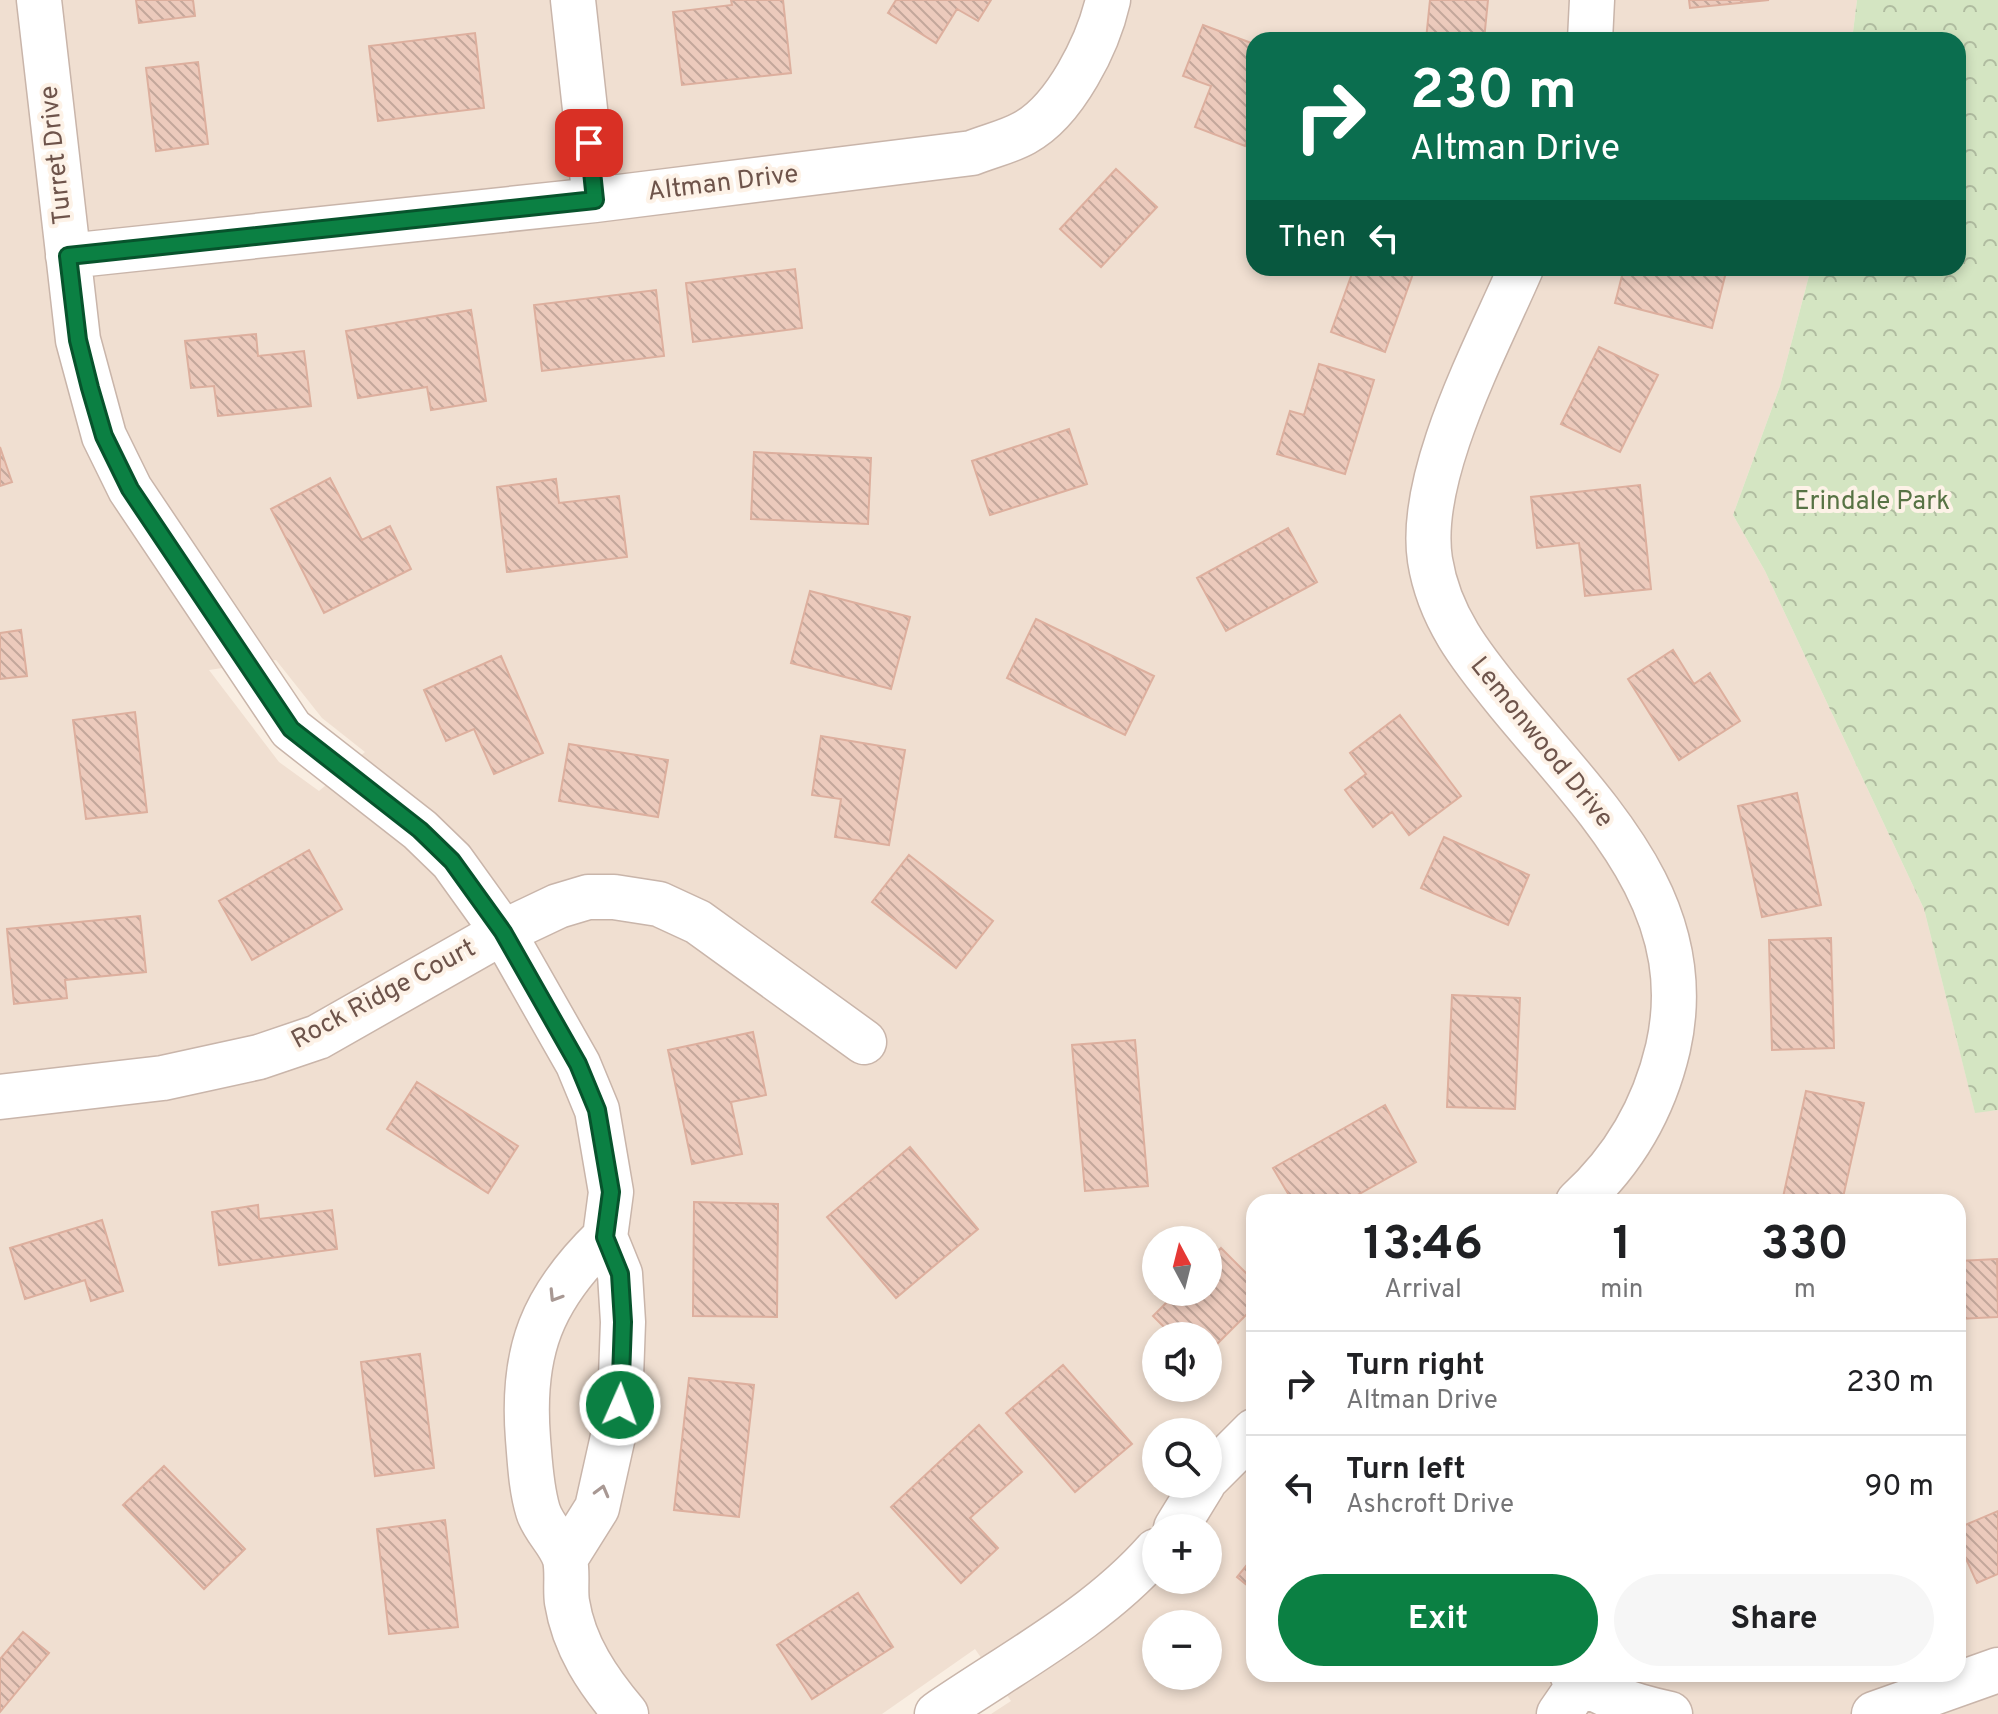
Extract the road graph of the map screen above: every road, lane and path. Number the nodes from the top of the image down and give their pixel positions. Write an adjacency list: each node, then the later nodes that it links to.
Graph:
1 (39, 0): 7 (street, Turret Drive)
2 (573, 0): 6 (street)
3 (1108, 0): 6 (street, Altman Drive)
4 (1592, 0): 5 (street)
5 (1590, 32)
6 (595, 200): 7 (street, Altman Drive)
7 (68, 256): 9 (street, Turret Drive)
8 (1518, 276): 12 (street, Lemonwood Drive)
9 (503, 932): 10 (street, Rock Ridge Court); 11 (street, Rock Ridge Court); 13 (street, Turret Drive)
10 (864, 1042)
11 (0, 1097)
12 (1587, 1194)
13 (605, 1237): 16 (street, Turret Drive, one-way to 13); 16 (street, one-way to 16)
14 (1246, 1439): 15 (street)
15 (1222, 1463)
16 (565, 1559): 22 (street)
17 (1142, 1567): 23 (street)
18 (1998, 1670): 19 (street)
19 (1966, 1681)
20 (1964, 1682): 25 (street)
21 (1571, 1690): 24 (street)
22 (626, 1714)
23 (937, 1714)
24 (1670, 1714)
25 (1874, 1714)

